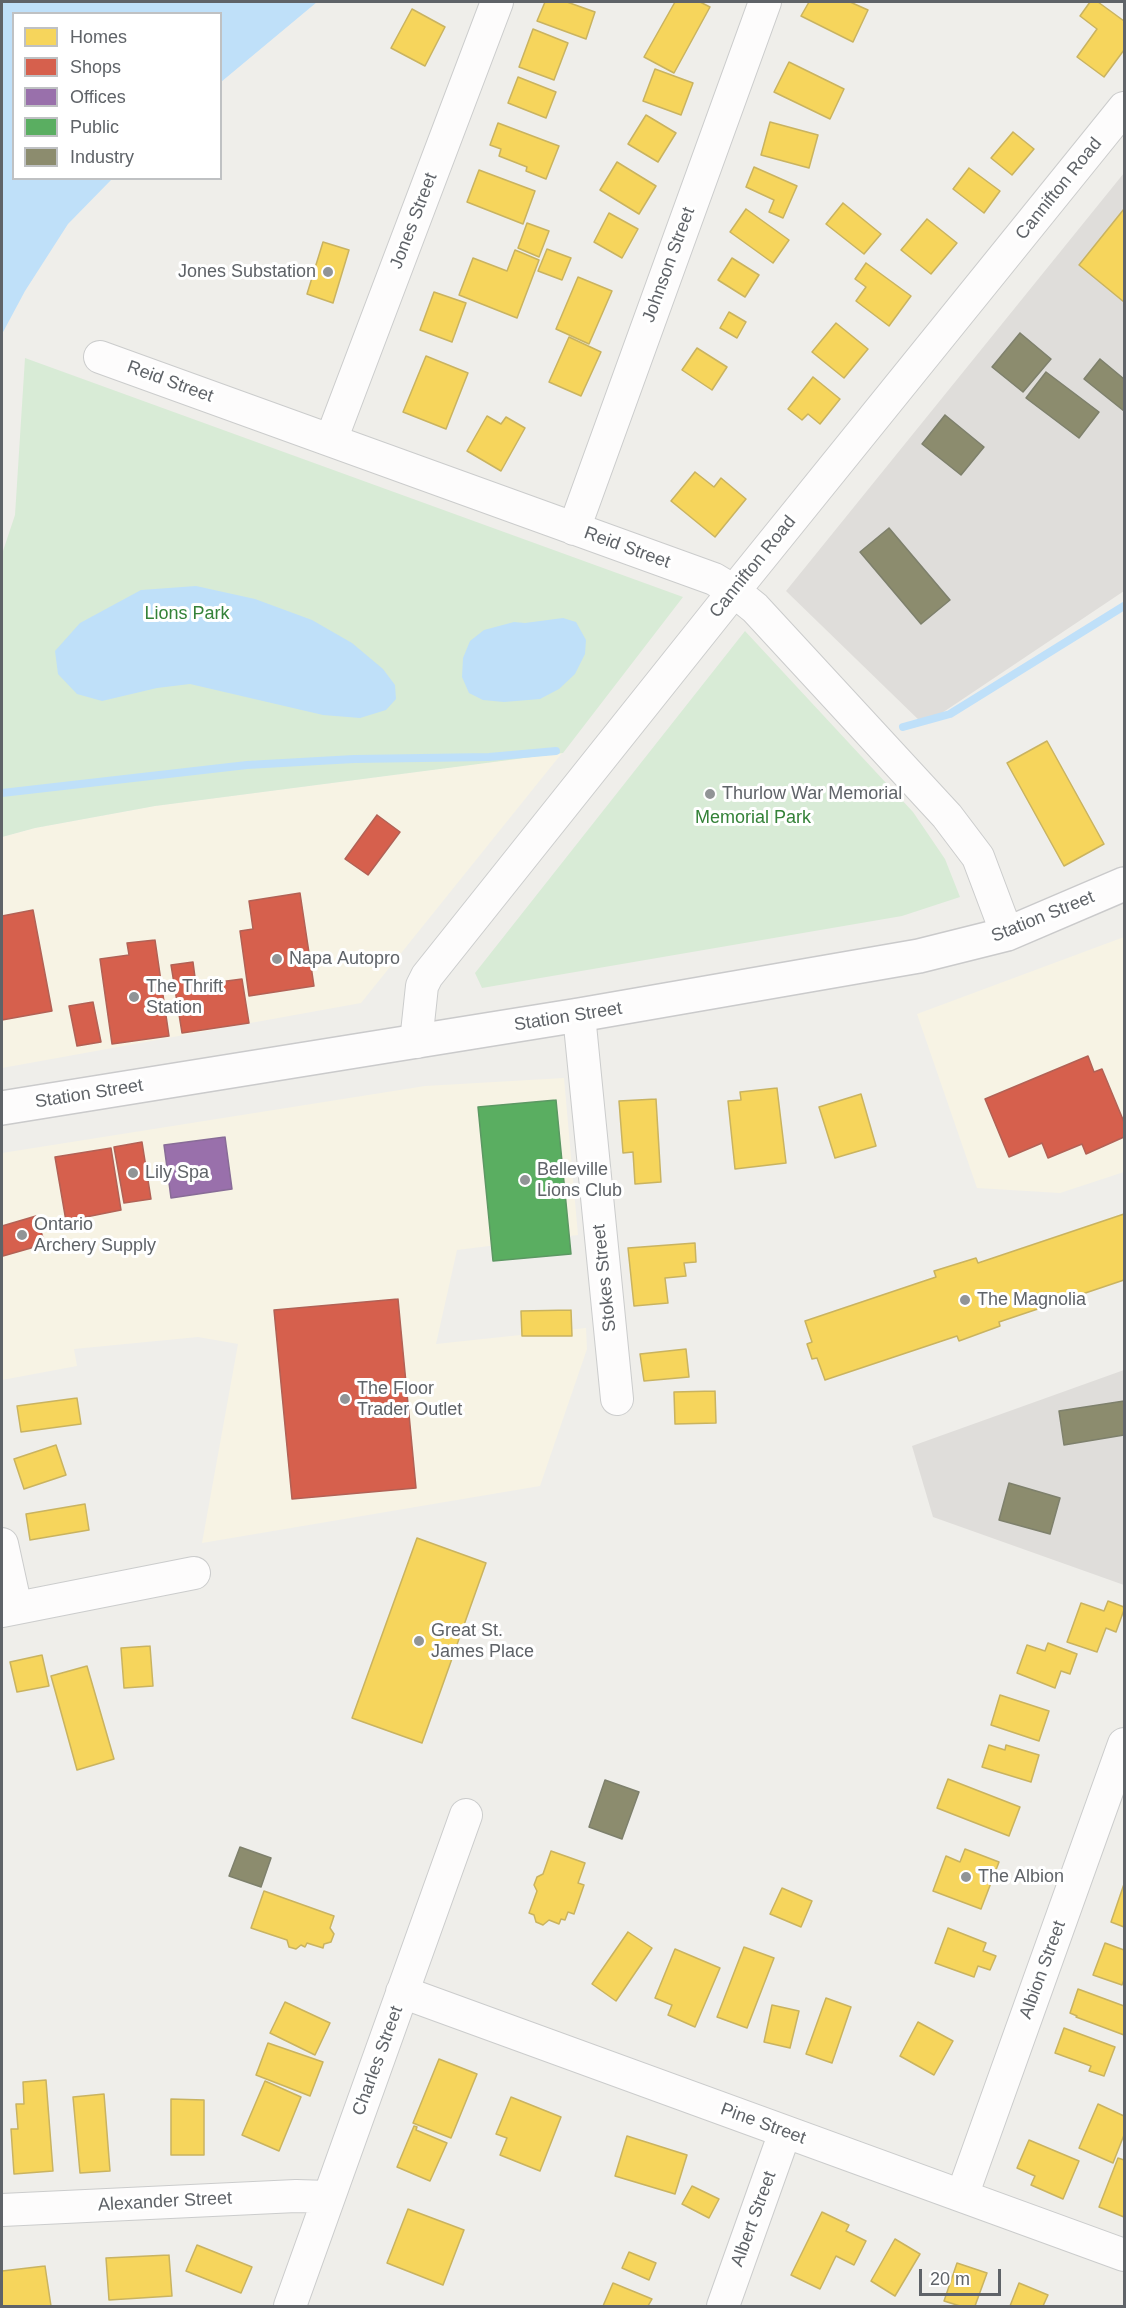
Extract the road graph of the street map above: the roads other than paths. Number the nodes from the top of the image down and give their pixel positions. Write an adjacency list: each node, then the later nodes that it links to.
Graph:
1 (497, 2): 5 (street, Jones Street)
2 (765, 2): 6 (street, Johnson Street)
3 (1125, 108): 7 (street, Cannifton Road)
4 (100, 357): 5 (street, Reid Street)
5 (331, 440): 6 (street, Reid Street)
6 (574, 529): 7 (street, Reid Street)
7 (734, 591): 9 (street, Reid Street); 11 (street, Cannifton Road)
8 (1125, 884): 9 (main road, Station Street)
9 (1007, 934): 10 (main road, Station Street)
10 (579, 1015): 11 (main road, Station Street); 13 (street, Stokes Street)
11 (416, 1042): 12 (main road, Station Street)
12 (2, 1108)
13 (617, 1399)
14 (2, 1544): 16 (street)
15 (194, 1573): 16 (street)
16 (8, 1610)
17 (1125, 1744): 21 (street, Albion Street)
18 (466, 1815): 19 (street, Charles Street)
19 (402, 1992): 20 (street, Pine Street); 22 (street, Charles Street)
20 (785, 2132): 21 (street, Pine Street); 26 (street, Albert Street)
21 (962, 2196): 24 (street, Pine Street)
22 (329, 2197): 23 (street, Alexander Street); 25 (street, Charles Street)
23 (2, 2210)
24 (1125, 2255)
25 (290, 2307)
26 (723, 2307)

